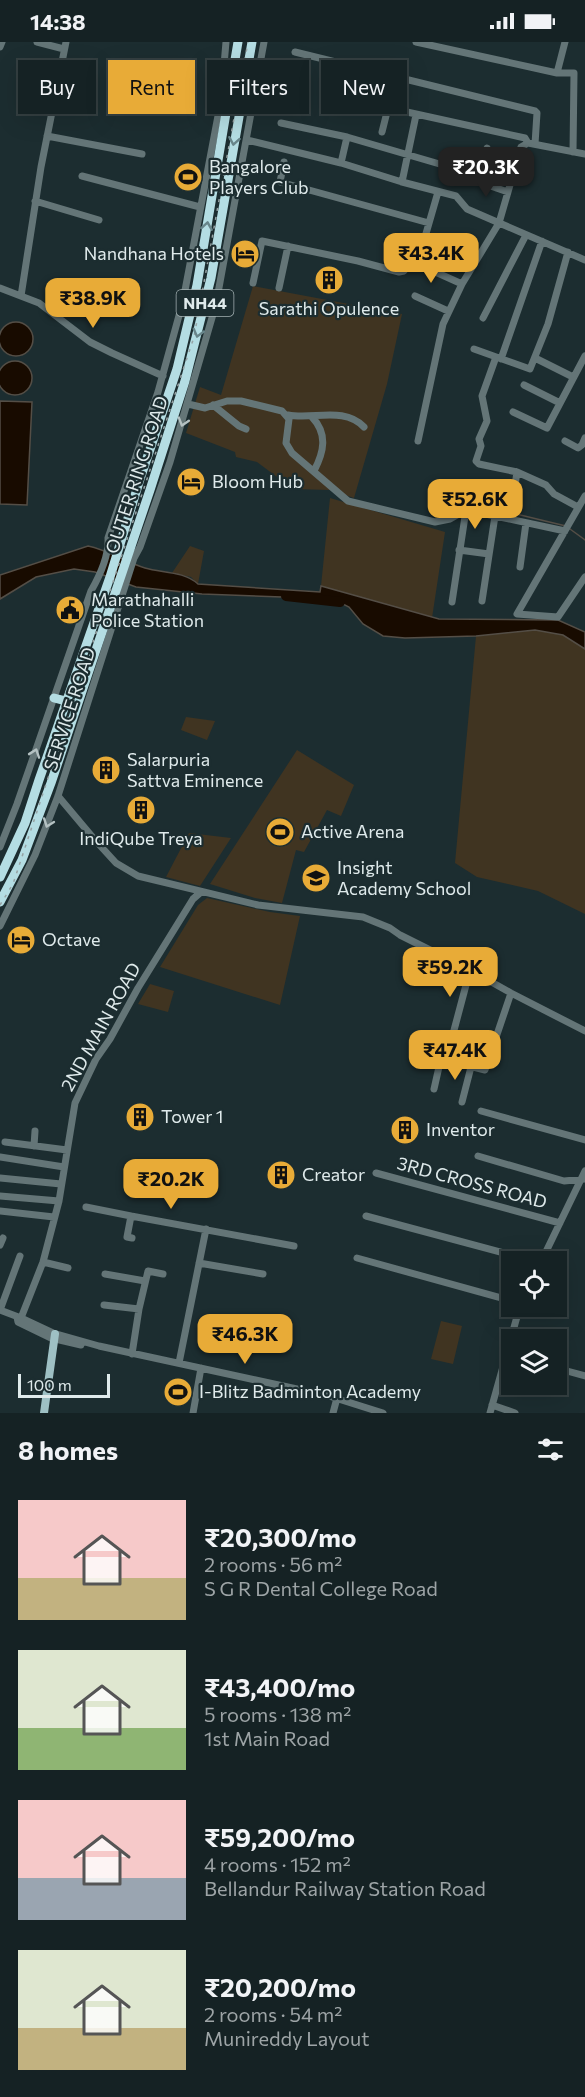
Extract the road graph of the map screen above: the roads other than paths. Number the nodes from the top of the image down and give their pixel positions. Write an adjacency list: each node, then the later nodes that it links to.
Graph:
1 (2, 42): 9 (street)
2 (37, 42): 10 (street)
3 (226, 42): 35 (street, SERVICE ROAD)
4 (238, 42): 89 (highway, OUTER RING ROAD / NH44, one-way to 4)
5 (252, 42): 82 (highway, OUTER RING ROAD / NH44, one-way to 82)
6 (264, 42): 20 (street)
7 (416, 42): 12 (street)
8 (565, 42): 12 (street)
9 (0, 46)
10 (65, 46): 18 (street)
11 (295, 52): 21 (street)
12 (557, 72): 23 (street)
13 (407, 113): 15 (street)
14 (386, 114): 17 (street)
15 (416, 115): 21 (street); 26 (street)
16 (281, 123): 19 (street)
17 (382, 132)
18 (47, 136): 24 (street); 34 (street)
19 (347, 137): 26 (street); 28 (street)
20 (247, 140): 28 (street); 61 (street)
21 (531, 143): 23 (street); 33 (street)
22 (487, 148): 33 (street)
23 (573, 152): 25 (street)
24 (142, 154)
25 (585, 154)
26 (407, 156): 29 (street); 31 (street)
27 (284, 162): 37 (street)
28 (341, 163): 31 (street)
29 (467, 172)
30 (82, 176): 35 (street)
31 (402, 182): 32 (street)
32 (438, 192): 37 (street); 38 (street)
33 (508, 192): 38 (street)
34 (35, 201): 36 (street); 49 (street)
35 (200, 207): 57 (street, SERVICE ROAD)
36 (99, 220)
37 (429, 223): 44 (street)
38 (499, 223): 39 (street); 46 (street)
39 (526, 235): 40 (street); 52 (street)
40 (542, 241): 42 (street); 55 (street)
41 (288, 246): 44 (street); 45 (street); 48 (street)
42 (568, 252): 43 (street); 56 (street)
43 (585, 260)
44 (411, 261): 46 (street)
45 (253, 283)
46 (462, 284): 51 (street)
47 (0, 288): 49 (street)
48 (279, 288)
49 (21, 296): 57 (street)
50 (415, 296): 51 (street)
51 (448, 311): 69 (street)
52 (483, 318)
53 (474, 349): 55 (street)
54 (585, 356): 58 (street)
55 (498, 358): 56 (street); 72 (street)
56 (535, 358): 58 (street)
57 (163, 376): 88 (street, SERVICE ROAD)
58 (573, 377): 60 (street)
59 (524, 385): 60 (street)
60 (560, 403): 63 (street)
61 (188, 404): 62 (street); 82 (street, one-way to 82)
62 (213, 405): 64 (street); 67 (street)
63 (513, 412)
64 (288, 416): 65 (street); 71 (street)
65 (312, 417): 66 (street); 71 (street)
66 (364, 427)
67 (246, 429)
68 (585, 438): 70 (street)
69 (418, 441)
70 (565, 441)
71 (314, 471): 75 (street)
72 (517, 472): 74 (street); 76 (street)
73 (585, 496): 74 (street)
74 (578, 507): 79 (street)
75 (466, 510): 77 (street); 80 (street)
76 (511, 512)
77 (495, 516): 78 (street); 81 (street)
78 (526, 523): 79 (street); 83 (street)
79 (566, 528): 84 (street)
80 (459, 549): 81 (street); 87 (street)
81 (489, 554): 86 (street)
82 (131, 557): 85 (highway, OUTER RING ROAD / NH44)
83 (520, 567)
84 (585, 577)
85 (121, 586): 90 (street, SERVICE ROAD); 94 (highway, OUTER RING ROAD / NH44)
86 (482, 601)
87 (452, 602)
88 (54, 698): 89 (highway); 91 (street, SERVICE ROAD, one-way to 88)
89 (66, 701): 92 (highway, OUTER RING ROAD / NH44)
90 (58, 796): 93 (street); 95 (street, SERVICE ROAD, one-way to 95)
91 (0, 847)
92 (0, 877)
93 (201, 892): 96 (street); 108 (street, 2ND MAIN ROAD)
94 (0, 902)
95 (0, 926)
96 (470, 970): 97 (street); 99 (street)
97 (511, 993): 98 (street); 100 (street)
98 (585, 1031)
99 (453, 1034)
100 (471, 1067): 101 (street); 102 (street)
101 (434, 1089)
102 (462, 1102)
103 (481, 1111): 105 (street)
104 (35, 1131): 107 (street)
105 (585, 1140)
106 (5, 1143): 107 (street)
107 (34, 1146): 108 (street)
108 (67, 1150): 111 (street, 2ND MAIN ROAD)
109 (478, 1156): 115 (street)
110 (0, 1157): 111 (street)
111 (64, 1167): 116 (street, 2ND MAIN ROAD)
112 (585, 1171): 115 (street)
113 (376, 1173): 124 (street, 3RD CROSS ROAD)
114 (0, 1178): 116 (street)
115 (583, 1179): 124 (street)
116 (61, 1184): 118 (street, 2ND MAIN ROAD)
117 (0, 1196): 118 (street)
118 (58, 1202): 123 (street, 2ND MAIN ROAD)
119 (86, 1207): 121 (street)
120 (0, 1211): 123 (street)
121 (131, 1216): 125 (street); 126 (street)
122 (366, 1216): 129 (street)
123 (54, 1217): 132 (street, 2ND MAIN ROAD)
124 (560, 1223): 128 (street)
125 (206, 1229): 127 (street); 133 (street)
126 (132, 1238)
127 (294, 1246)
128 (545, 1251)
129 (501, 1252)
130 (20, 1256): 142 (street)
131 (357, 1258): 139 (street)
132 (43, 1262): 134 (street); 143 (street, 2ND MAIN ROAD)
133 (199, 1263): 137 (street); 146 (street)
134 (68, 1268)
135 (105, 1274): 138 (street)
136 (163, 1274): 138 (street)
137 (263, 1274)
138 (145, 1281): 141 (street)
139 (501, 1298)
140 (104, 1305): 141 (street)
141 (139, 1309): 145 (street)
142 (0, 1310): 143 (street)
143 (19, 1318): 144 (street)
144 (57, 1337): 145 (street); 153 (main road)
145 (132, 1353): 146 (street)
146 (178, 1363): 147 (street)
147 (201, 1368): 151 (street); 154 (street)
148 (567, 1371): 149 (street)
149 (585, 1376)
150 (501, 1380): 152 (street)
151 (337, 1398): 155 (street); 156 (street)
152 (491, 1409): 157 (street)
153 (44, 1413)
154 (193, 1413)
155 (333, 1413)
156 (383, 1413)
157 (515, 1413)

